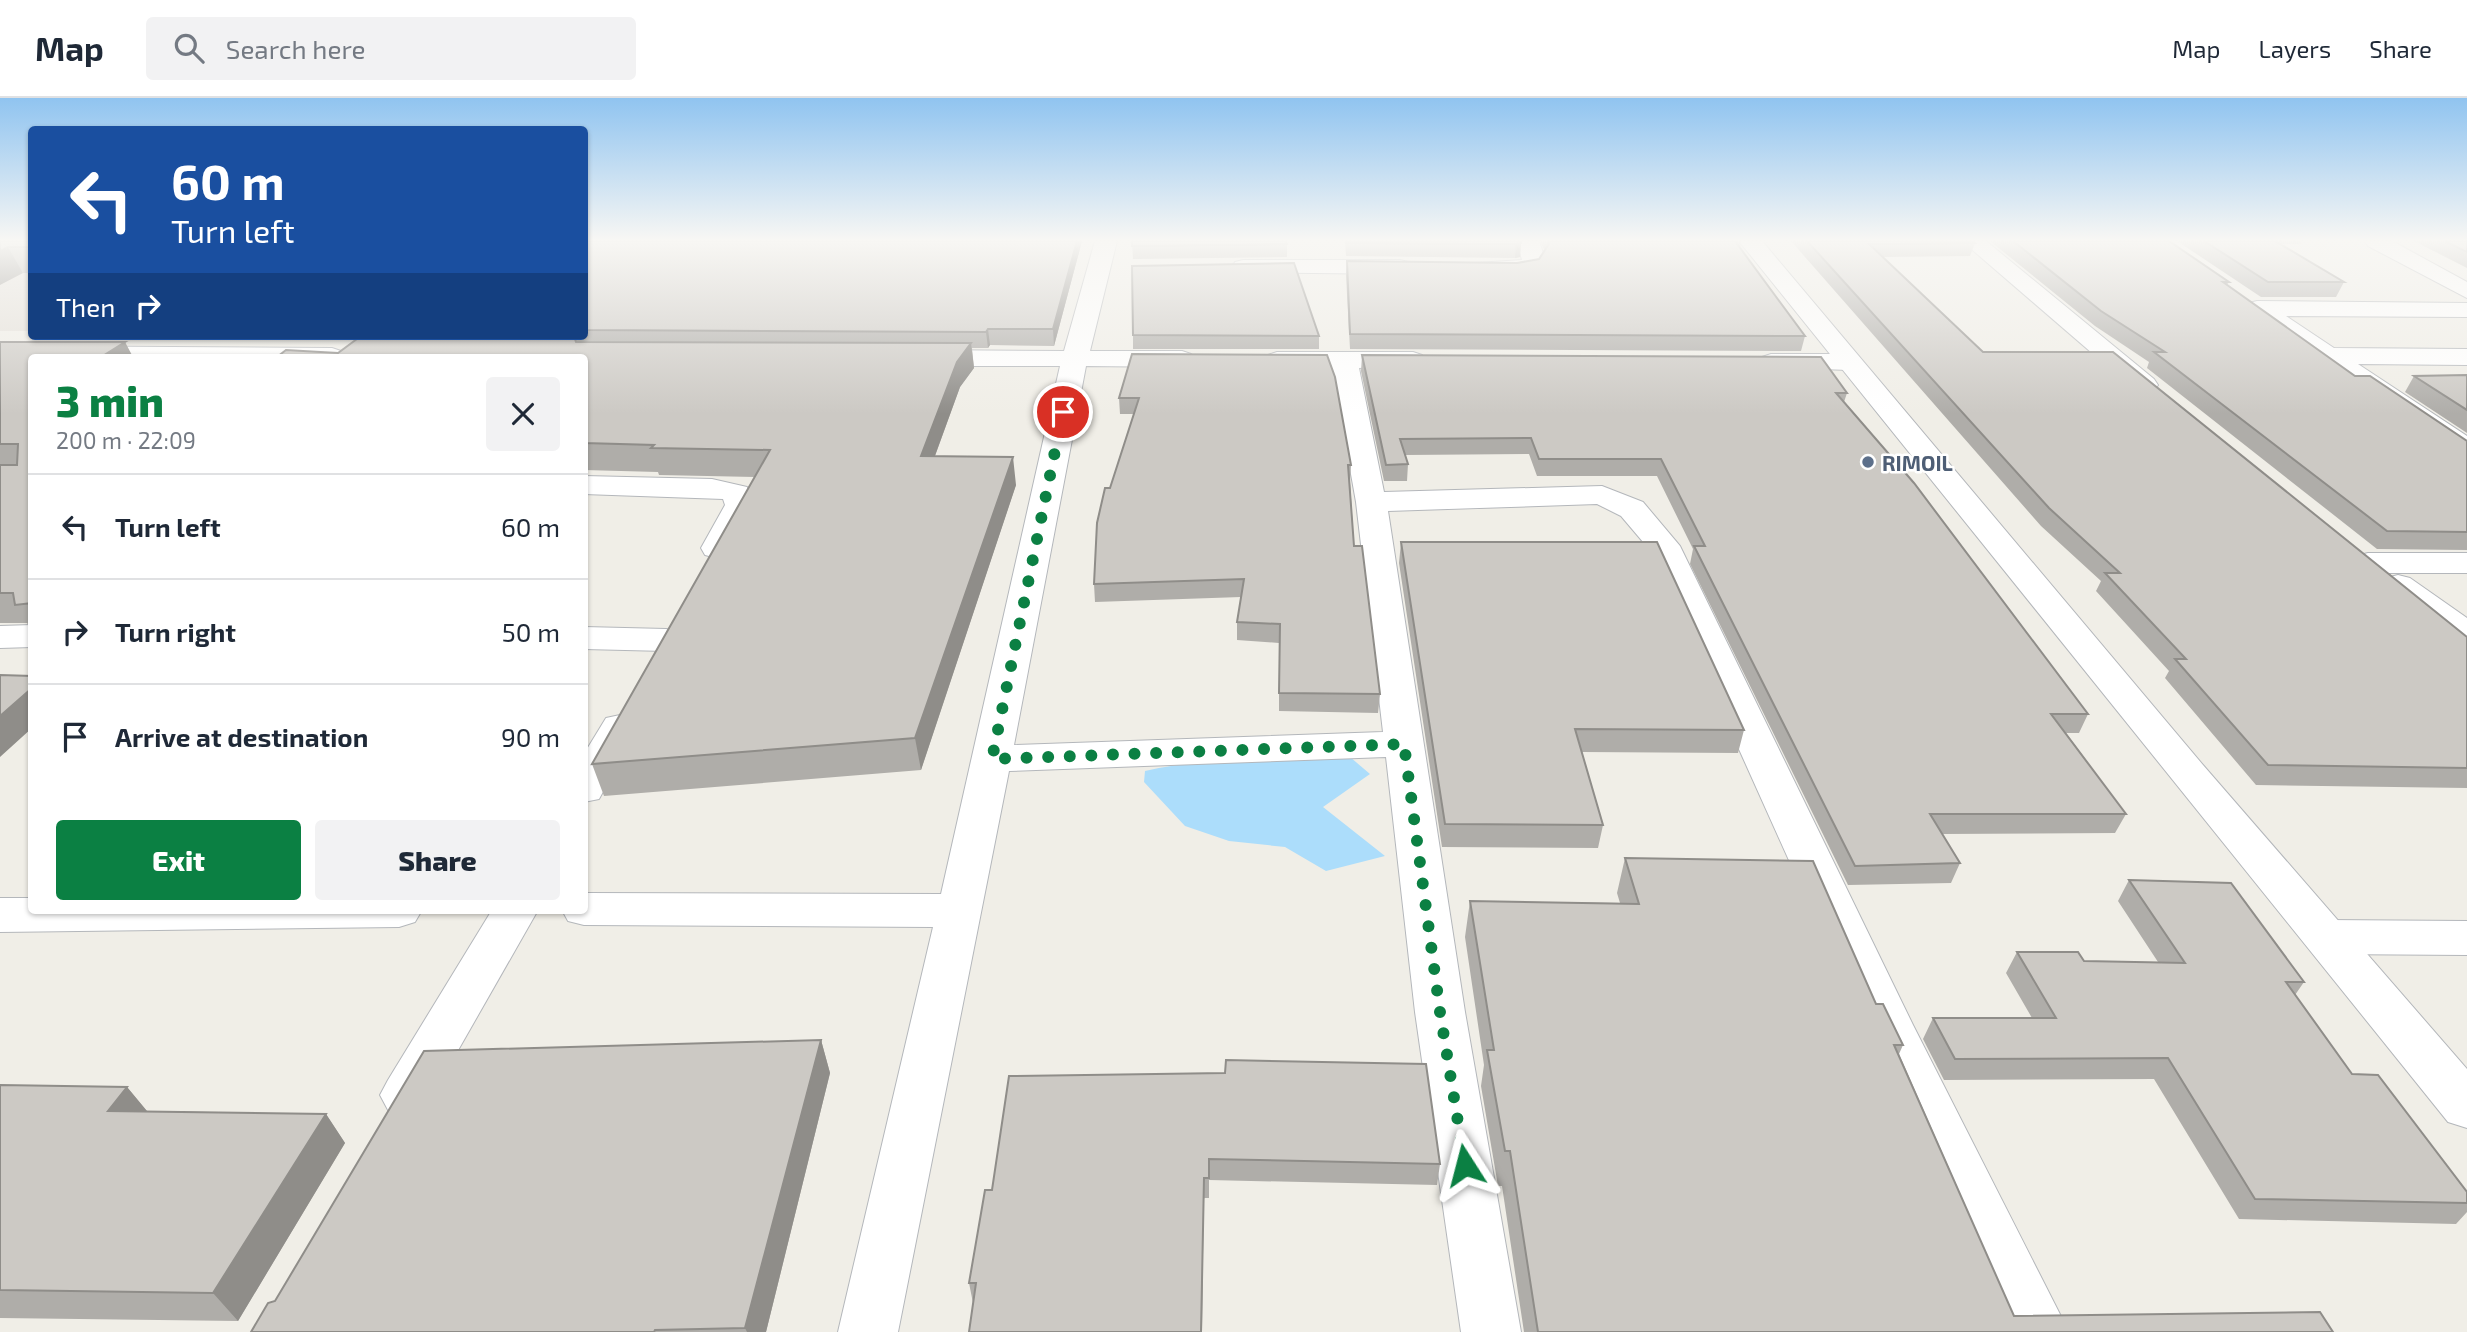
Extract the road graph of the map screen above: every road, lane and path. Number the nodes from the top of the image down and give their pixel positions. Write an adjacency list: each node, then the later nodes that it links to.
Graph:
1 (1096, 299): 12 (street)
2 (1797, 299): 18 (street)
3 (2042, 299): 19 (street)
4 (2243, 299): 5 (street)
5 (2259, 309): 6 (street); 9 (street)
6 (2467, 310)
7 (0, 354): 8 (street)
8 (28, 354)
9 (2329, 356): 10 (street); 20 (street)
10 (2467, 357)
11 (893, 358): 12 (street)
12 (1075, 359): 13 (street); 32 (street)
13 (1210, 359)
14 (1250, 359): 15 (street)
15 (1345, 360): 16 (street); 22 (street)
16 (1440, 360)
17 (1740, 361): 18 (street)
18 (1849, 362): 39 (street)
19 (2166, 402)
20 (2467, 449)
21 (588, 485): 24 (street)
22 (1371, 502): 31 (street); 45 (street)
23 (2467, 563): 25 (street)
24 (703, 572)
25 (2467, 635)
26 (0, 636): 27 (street)
27 (28, 636)
28 (588, 638): 29 (street)
29 (665, 641)
30 (633, 702): 33 (street)
31 (1404, 744): 32 (street); 44 (street)
32 (992, 759): 35 (street)
33 (588, 782)
34 (588, 909): 35 (street)
35 (960, 911): 43 (street)
36 (80, 914): 38 (street)
37 (513, 914): 42 (street)
38 (0, 915)
39 (2326, 937): 40 (street); 41 (street)
40 (2467, 938)
41 (2467, 1106)
42 (383, 1133)
43 (868, 1332)
44 (1490, 1332)
45 (2039, 1332)

